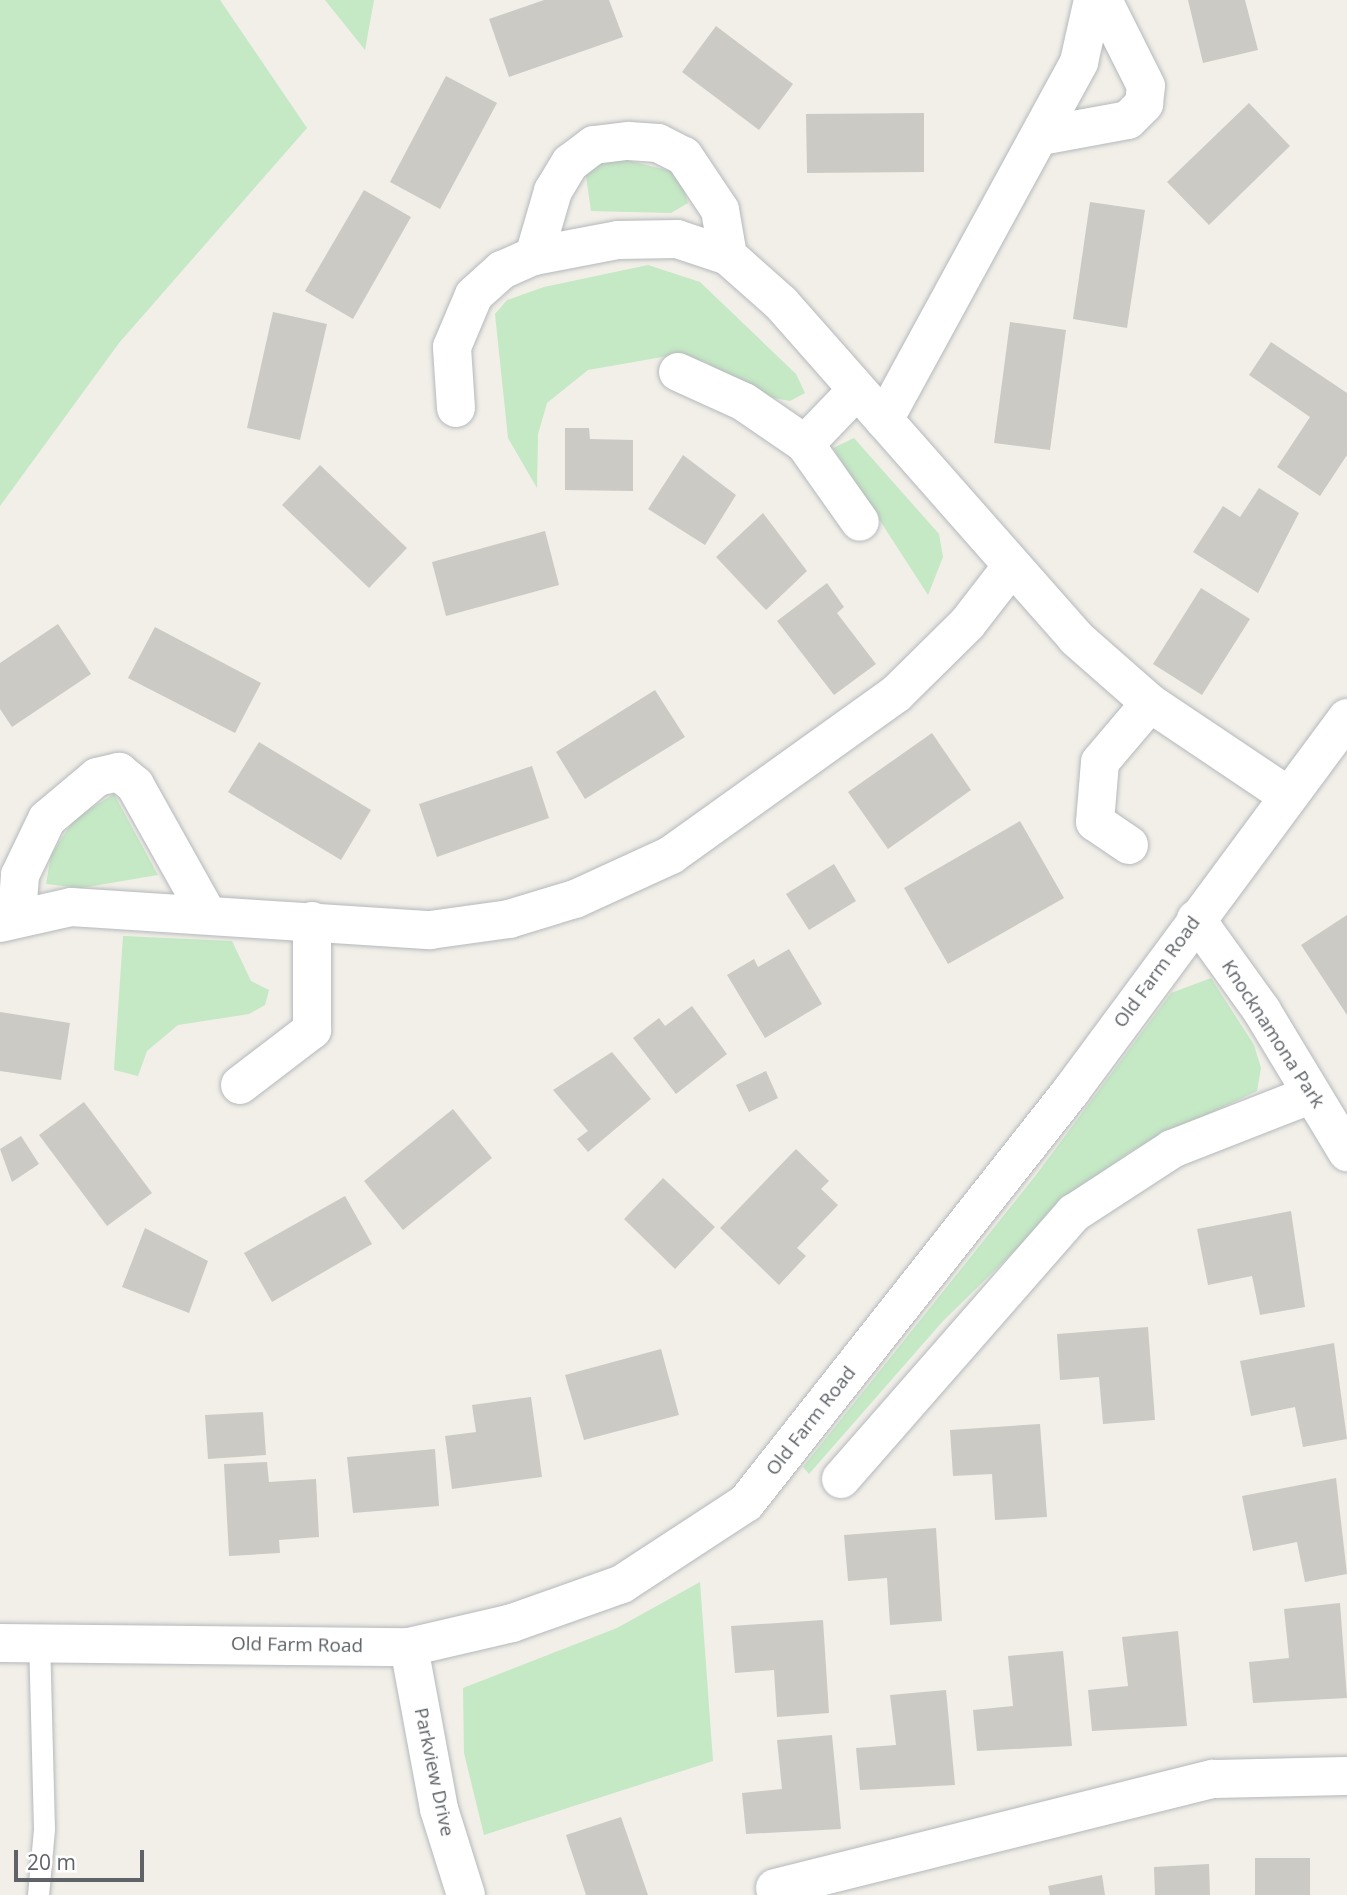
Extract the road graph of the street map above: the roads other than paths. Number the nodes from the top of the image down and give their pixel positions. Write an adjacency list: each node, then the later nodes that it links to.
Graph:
1 (1093, 0): 3 (street)
2 (1103, 0): 3 (street)
3 (1041, 135): 9 (street)
4 (534, 256): 5 (street); 5 (street); 8 (street)
5 (728, 256): 7 (street)
6 (678, 372): 10 (street)
7 (856, 391): 9 (street); 10 (street)
8 (456, 408)
9 (884, 421): 12 (street)
10 (805, 444): 11 (street)
11 (860, 522)
12 (1011, 567): 13 (street); 20 (street)
13 (1150, 703): 15 (street); 16 (street)
14 (1347, 718): 15 (street, Old Farm Road)
15 (1287, 796): 19 (street, Old Farm Road)
16 (1129, 845)
17 (206, 912): 18 (street); 18 (street); 20 (street)
18 (8, 919)
19 (1196, 919): 22 (street, Knocknamona Park); 27 (street, Old Farm Road)
20 (312, 921): 21 (street)
21 (240, 1085)
22 (1312, 1094): 23 (street, Knocknamona Park); 24 (street)
23 (1347, 1152)
24 (841, 1479)
25 (0, 1643): 26 (street, Old Farm Road)
26 (40, 1643): 27 (street, Old Farm Road); 30 (lane)
27 (409, 1647): 31 (street, Parkview Drive)
28 (1347, 1776): 29 (street)
29 (775, 1888)
30 (38, 1895)
31 (466, 1895)

